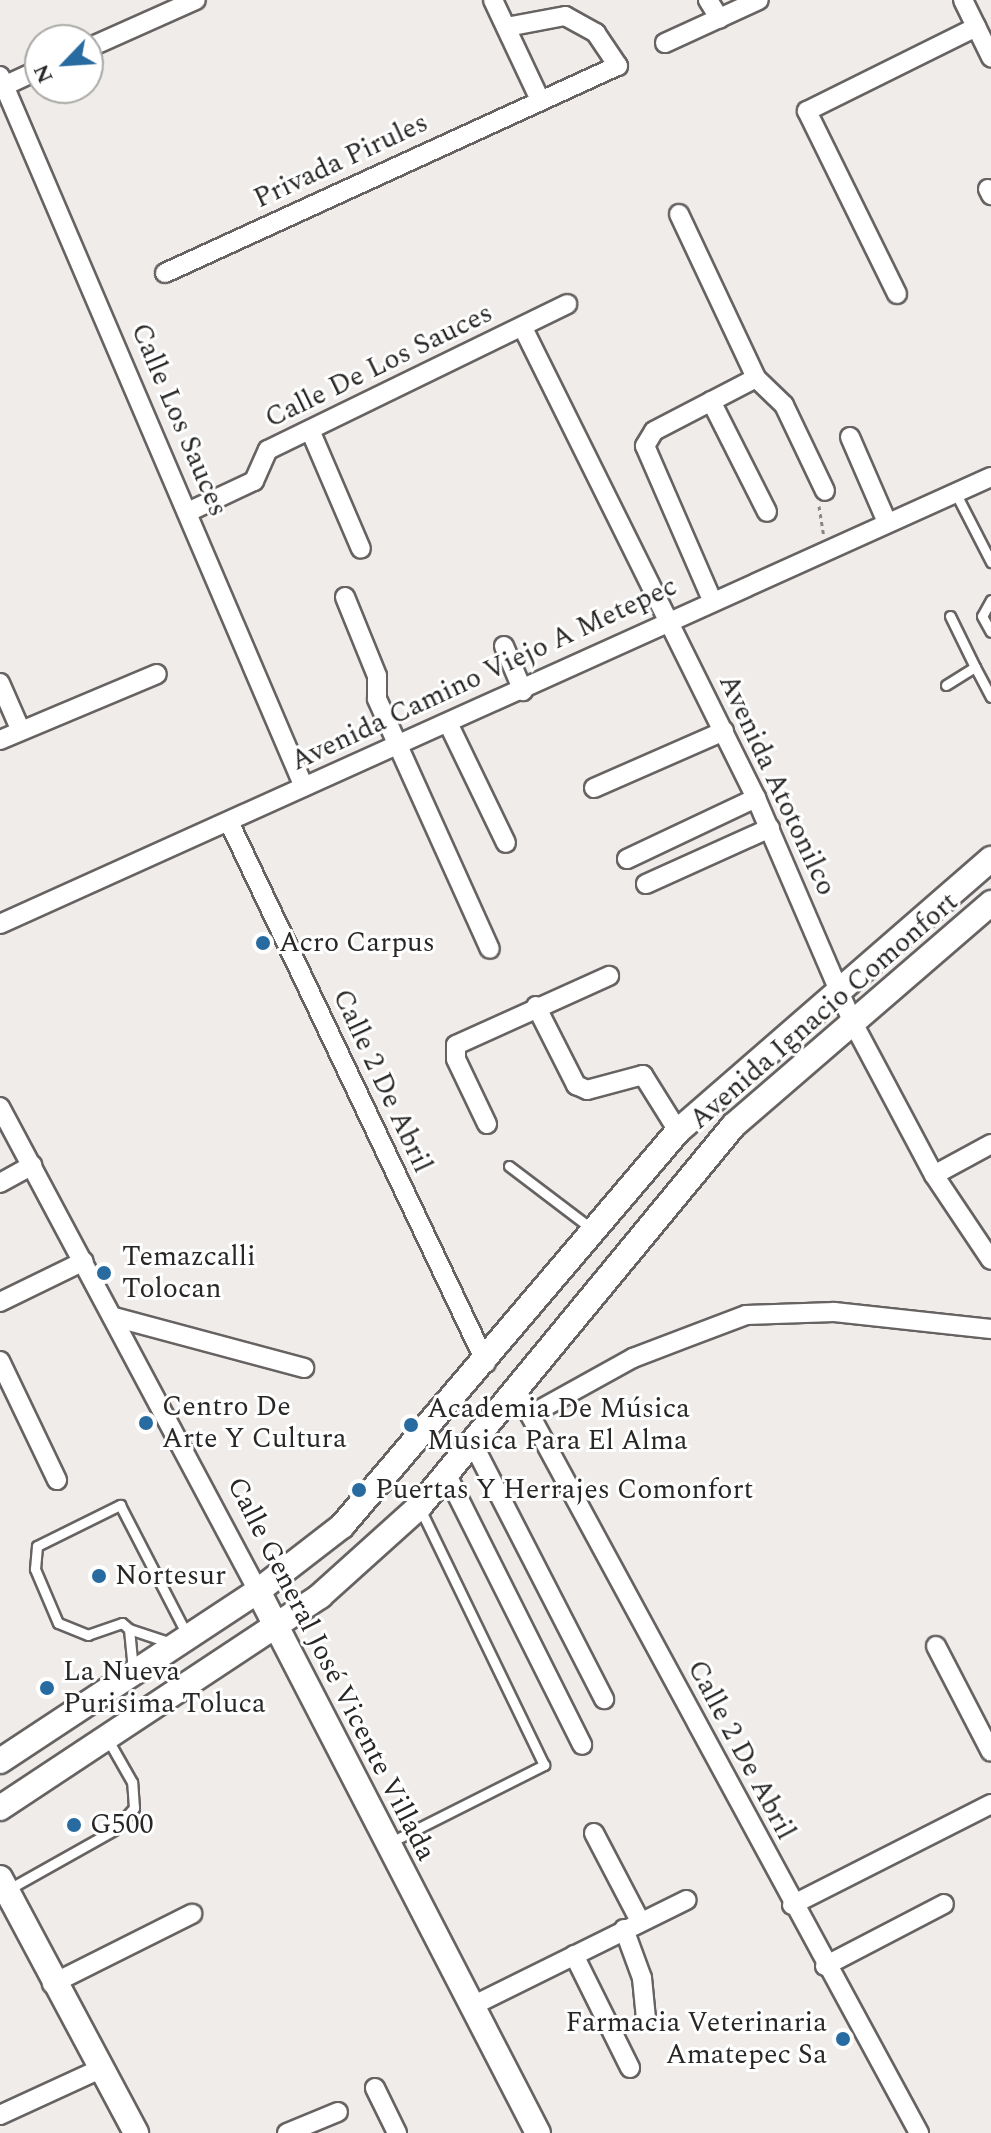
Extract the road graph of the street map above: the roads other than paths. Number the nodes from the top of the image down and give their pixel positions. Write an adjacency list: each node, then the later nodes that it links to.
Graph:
1 (196, 0): 9 (street)
2 (493, 0): 7 (street)
3 (708, 0): 6 (street)
4 (759, 0): 6 (street)
5 (963, 0): 8 (street)
6 (720, 19): 10 (street)
7 (506, 27): 14 (street); 14 (street, Privada Pirules)
8 (976, 27): 11 (street); 17 (street)
9 (104, 41)
10 (665, 43)
11 (991, 57)
12 (24, 74): 13 (street)
13 (2, 81): 27 (street, Calle Los Sauces)
14 (540, 100): 16 (street, Privada Pirules)
15 (679, 214): 20 (street)
16 (165, 273)
17 (897, 294)
18 (567, 304): 19 (street, Calle De Los Sauces)
19 (523, 328): 22 (street, Calle De Los Sauces); 36 (street, Avenida Atotonilco)
20 (756, 378): 21 (street); 25 (street)
21 (711, 401): 28 (street); 33 (street)
22 (310, 430): 27 (street, Calle De Los Sauces); 30 (street)
23 (850, 437): 29 (street)
24 (991, 477): 26 (street, Avenida Camino Viejo A Metepec)
25 (825, 491)
26 (955, 492): 29 (street, Avenida Camino Viejo A Metepec); 31 (lane)
27 (188, 512): 50 (street, Calle Los Sauces)
28 (767, 512)
29 (887, 522): 33 (street, Avenida Camino Viejo A Metepec)
30 (361, 549)
31 (991, 562)
32 (345, 597): 49 (street)
33 (712, 600): 36 (street, Avenida Camino Viejo A Metepec)
34 (991, 600): 37 (lane)
35 (950, 616): 39 (lane)
36 (667, 621): 43 (street, Avenida Camino Viejo A Metepec); 47 (street, Avenida Atotonilco)
37 (991, 632)
38 (504, 646): 43 (street)
39 (975, 667): 42 (lane); 44 (lane)
40 (157, 674): 46 (street)
41 (0, 683): 46 (street)
42 (946, 685)
43 (523, 691): 45 (street, Avenida Camino Viejo A Metepec)
44 (991, 697)
45 (448, 723): 49 (street, Avenida Camino Viejo A Metepec); 55 (street)
46 (21, 731): 48 (street)
47 (724, 731): 51 (street); 52 (street, Avenida Atotonilco)
48 (0, 740)
49 (399, 745): 50 (street, Avenida Camino Viejo A Metepec); 61 (street)
50 (304, 787): 53 (street, Avenida Camino Viejo A Metepec)
51 (594, 788)
52 (756, 798): 54 (street, Avenida Atotonilco); 56 (street)
53 (229, 822): 60 (street, Avenida Camino Viejo A Metepec); 81 (street, Calle 2 De Abril)
54 (770, 828): 58 (street); 63 (street, Avenida Atotonilco)
55 (506, 843)
56 (627, 859)
57 (991, 859): 63 (main road, Avenida Ignacio Comonfort)
58 (646, 884)
59 (991, 903): 65 (main road, Avenida Ignacio Comonfort)
60 (0, 924)
61 (490, 949)
62 (609, 976): 64 (street)
63 (839, 990): 65 (street, Avenida Atotonilco); 68 (main road, Avenida Ignacio Comonfort)
64 (536, 1006): 67 (street); 68 (street)
65 (852, 1021): 72 (street, Avenida Atotonilco); 83 (main road, Avenida Ignacio Comonfort)
66 (0, 1107): 70 (street, Calle General José Vicente Villada)
67 (487, 1124)
68 (678, 1131): 74 (main road, Avenida Ignacio Comonfort)
69 (991, 1144): 72 (street)
70 (32, 1165): 73 (street); 76 (street, Calle General José Vicente Villada)
71 (509, 1166): 74 (lane)
72 (934, 1175): 75 (street, Avenida Atotonilco)
73 (0, 1183)
74 (594, 1231): 81 (main road, Avenida Ignacio Comonfort)
75 (991, 1260)
76 (84, 1261): 77 (street); 78 (street, Calle General José Vicente Villada)
77 (0, 1302)
78 (114, 1317): 82 (street); 89 (street, Calle General José Vicente Villada)
79 (991, 1329): 84 (street)
80 (0, 1361): 87 (street)
81 (486, 1363): 89 (main road, Avenida Ignacio Comonfort)
82 (304, 1368)
83 (517, 1391): 84 (street, Calle 2 De Abril); 85 (main road, Avenida Ignacio Comonfort)
84 (530, 1415): 107 (street, Calle 2 De Abril)
85 (473, 1444): 86 (main road, Avenida Ignacio Comonfort); 95 (street)
86 (446, 1473): 88 (main road, Avenida Ignacio Comonfort); 97 (street)
87 (57, 1480)
88 (419, 1507): 90 (main road, Avenida Ignacio Comonfort); 103 (lane)
89 (258, 1591): 90 (main road, Calle General José Vicente Villada); 92 (main road, Avenida Ignacio Comonfort)
90 (277, 1626): 96 (main road, Avenida Ignacio Comonfort); 103 (main road, Calle General José Vicente Villada)
91 (129, 1629): 92 (lane); 92 (lane); 94 (lane)
92 (180, 1640): 94 (main road, Avenida Ignacio Comonfort)
93 (936, 1646): 98 (street)
94 (133, 1671): 99 (main road, Avenida Ignacio Comonfort)
95 (604, 1699)
96 (104, 1735): 101 (main road, Avenida Ignacio Comonfort); 104 (lane)
97 (582, 1745)
98 (991, 1752)
99 (0, 1761)
100 (991, 1804): 107 (street)
101 (0, 1808)
102 (594, 1833): 109 (street)
103 (388, 1844): 113 (main road, Calle General José Vicente Villada)
104 (3, 1884): 112 (main road)
105 (686, 1900): 109 (street)
106 (944, 1904): 111 (street)
107 (792, 1905): 111 (street, Calle 2 De Abril)
108 (192, 1914): 112 (street)
109 (632, 1925): 110 (street); 114 (street)
110 (574, 1955): 113 (street); 116 (street)
111 (825, 1966): 124 (street, Calle 2 De Abril)
112 (52, 1984): 115 (main road)
113 (474, 2005): 123 (main road, Calle General José Vicente Villada)
114 (646, 2019)
115 (102, 2068): 119 (street); 120 (main road)
116 (630, 2068)
117 (375, 2088): 122 (street)
118 (338, 2112): 121 (street)
119 (0, 2115)
120 (136, 2133)
121 (287, 2133)
122 (397, 2133)
123 (538, 2133)
124 (919, 2133)

